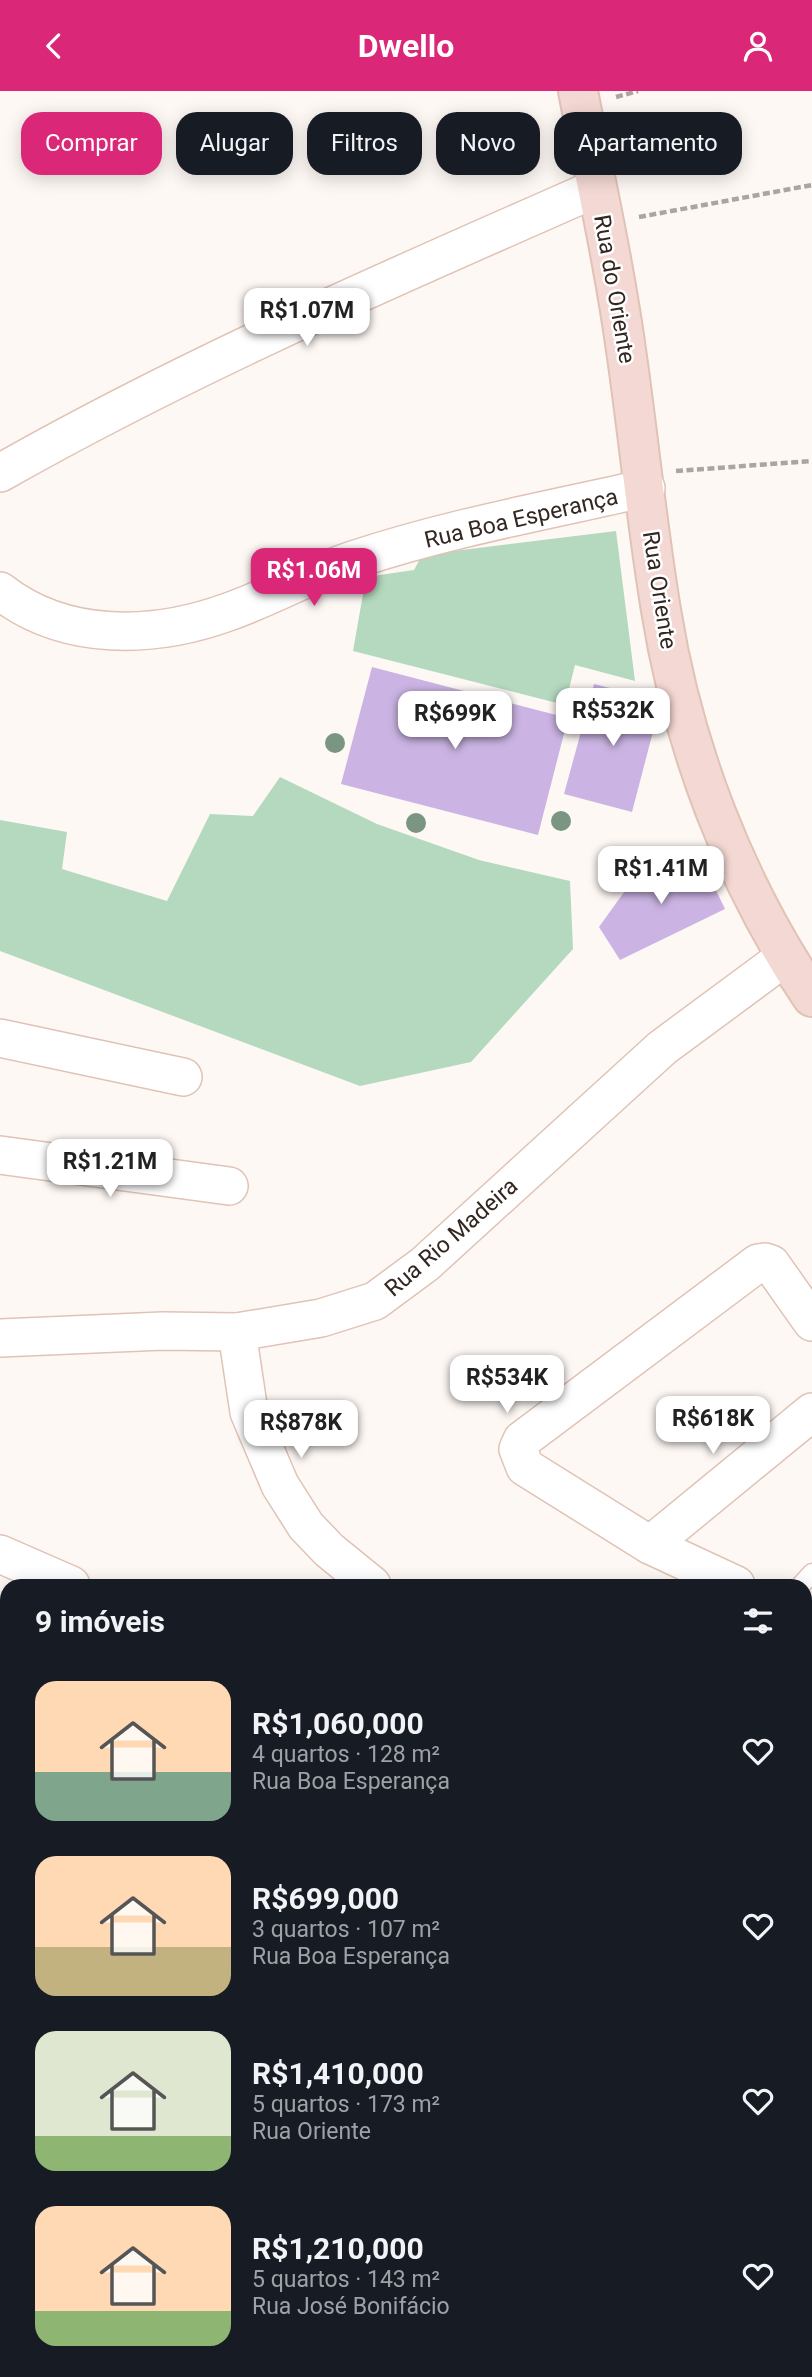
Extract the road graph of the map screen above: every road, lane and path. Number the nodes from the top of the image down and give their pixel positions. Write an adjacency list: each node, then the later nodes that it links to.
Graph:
1 (578, 91): 3 (street, Rua do Oriente)
2 (812, 185): 4 (path)
3 (597, 188): 6 (street); 7 (street, Rua do Oriente)
4 (631, 219)
5 (812, 461): 7 (path)
6 (0, 473)
7 (645, 481): 8 (street, Rua Boa Esperança); 9 (street, Rua Oriente)
8 (0, 591)
9 (785, 957): 10 (street, Rua Oriente); 16 (street, Rua Rio Madeira)
10 (812, 997)
11 (0, 1038): 12 (street)
12 (183, 1077)
13 (0, 1155): 14 (street)
14 (229, 1186)
15 (812, 1322): 19 (street)
16 (237, 1332): 17 (street, Rua Rio Madeira); 22 (street)
17 (0, 1338)
18 (812, 1412): 19 (street)
19 (650, 1545): 23 (street)
20 (0, 1554): 21 (street)
21 (57, 1579)
22 (365, 1579)
23 (723, 1579)

